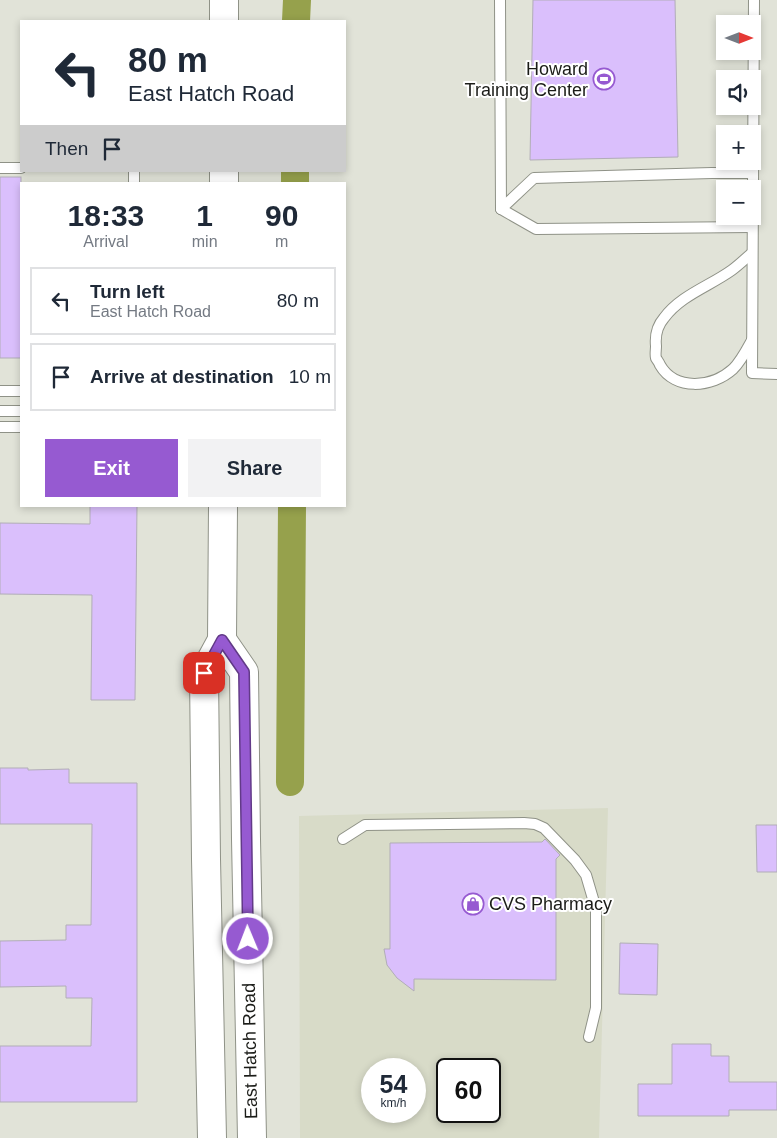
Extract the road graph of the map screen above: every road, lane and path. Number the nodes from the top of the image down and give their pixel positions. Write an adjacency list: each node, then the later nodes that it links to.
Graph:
1 (224, 0): 4 (main road)
2 (500, 0): 8 (lane)
3 (754, 0): 7 (lane)
4 (224, 20)
5 (0, 168): 6 (lane)
6 (20, 168)
7 (753, 173): 8 (lane); 9 (lane)
8 (502, 209): 9 (lane)
9 (752, 227): 10 (lane)
10 (752, 253): 11 (lane); 11 (lane)
11 (752, 340): 12 (lane)
12 (777, 374)
13 (0, 391): 14 (lane)
14 (20, 391)
15 (0, 411): 16 (lane)
16 (20, 411)
17 (0, 427): 18 (lane)
18 (20, 427)
19 (223, 507): 20 (main road)
20 (222, 640): 23 (main road); 24 (main road, East Hatch Road)
21 (344, 839): 22 (lane)
22 (589, 1037)
23 (212, 1138)
24 (252, 1138)

